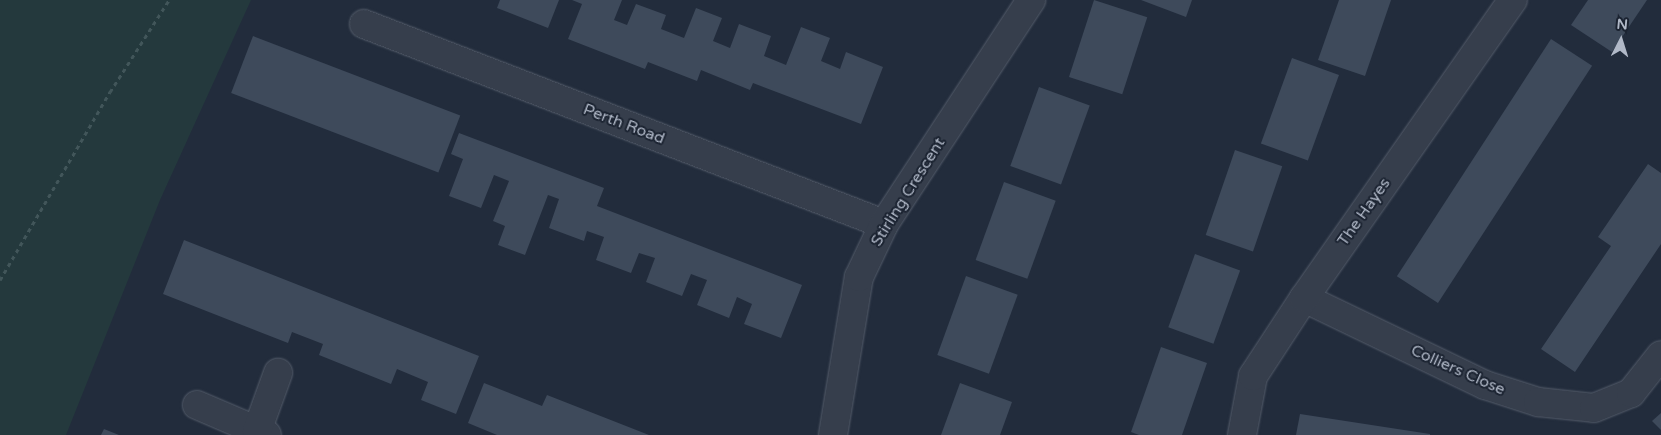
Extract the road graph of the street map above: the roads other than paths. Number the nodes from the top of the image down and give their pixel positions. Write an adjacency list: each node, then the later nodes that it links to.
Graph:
1 (1031, 0): 4 (street, Stirling Crescent)
2 (1513, 0): 5 (street, The Hayes)
3 (364, 24): 4 (street, Perth Road)
4 (884, 224): 10 (street, Stirling Crescent)
5 (1304, 298): 6 (street, Colliers Close); 11 (street, The Hayes)
6 (1661, 355)
7 (278, 373): 9 (street)
8 (197, 405): 9 (street)
9 (262, 433)
10 (833, 435)
11 (1242, 435)

